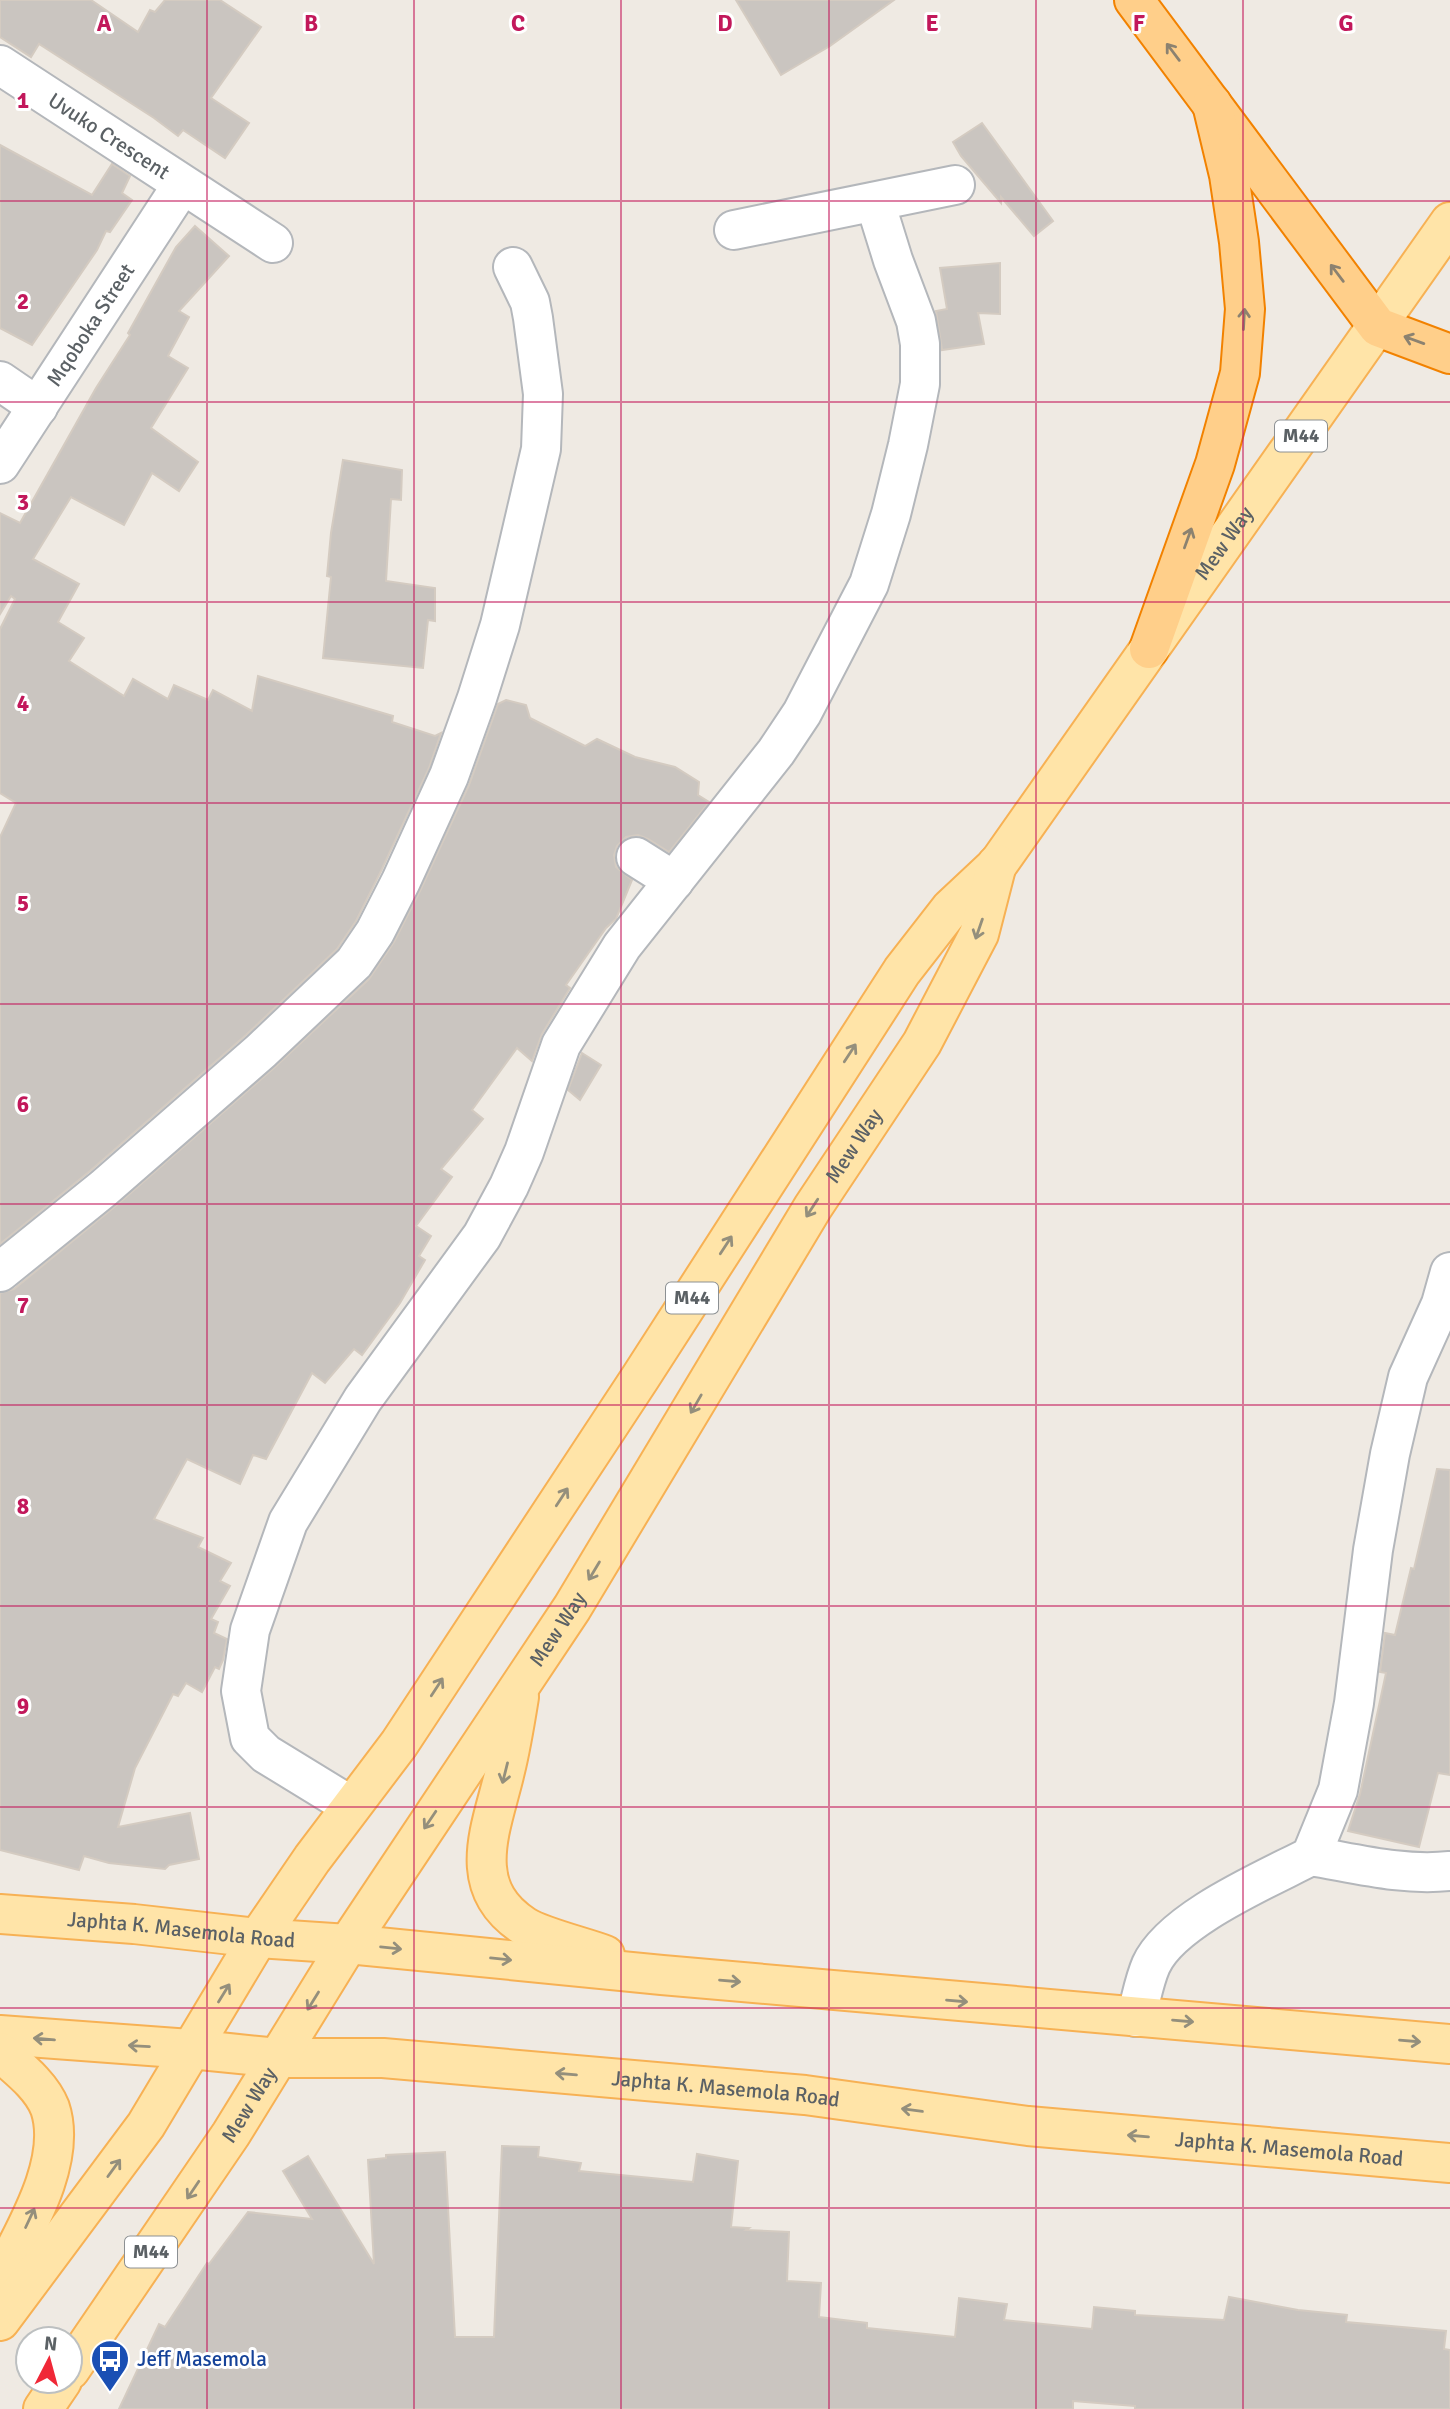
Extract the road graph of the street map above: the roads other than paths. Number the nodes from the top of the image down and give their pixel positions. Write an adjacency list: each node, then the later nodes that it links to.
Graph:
1 (1135, 0): 3 (highway, one-way to 1)
2 (0, 65): 5 (street, Uvuko Crescent)
3 (1212, 104): 11 (highway, one-way to 3); 16 (highway, one-way to 3)
4 (955, 184): 6 (street)
5 (182, 185): 9 (street, Uvuko Crescent); 14 (street, Mqoboka Street)
6 (875, 202): 8 (street); 19 (street)
7 (1450, 222): 11 (main road, Mew Way / M44)
8 (734, 230)
9 (273, 243)
10 (513, 267): 20 (street)
11 (1378, 327): 12 (highway, one-way to 11); 16 (main road, Mew Way / M44)
12 (1450, 354)
13 (0, 381): 14 (street)
14 (38, 407): 15 (street, Mqoboka Street)
15 (0, 464)
16 (1149, 649): 18 (main road, Mew Way / M44)
17 (636, 857): 19 (street)
18 (998, 864): 22 (main road, Mew Way / M44, one-way to 22); 23 (main road, Mew Way / M44, one-way to 18)
19 (674, 881): 23 (street)
20 (0, 1272)
21 (1447, 1294): 24 (street)
22 (522, 1682): 28 (main road, Mew Way / M44, one-way to 28); 29 (main road, one-way to 29)
23 (351, 1807): 27 (main road, Mew Way / M44)
24 (1311, 1856): 25 (street); 30 (street)
25 (1450, 1871)
26 (0, 1914): 27 (main road, Japhta K. Masemola Road)
27 (258, 1938): 28 (main road, Japhta K. Masemola Road); 33 (main road, Mew Way / M44, one-way to 27)
28 (348, 1944): 29 (main road, Japhta K. Masemola Road, one-way to 29); 35 (main road, Mew Way / M44, one-way to 35)
29 (662, 1975): 30 (main road, Japhta K. Masemola Road, one-way to 30)
30 (1136, 2017): 32 (main road, Japhta K. Masemola Road, one-way to 32)
31 (0, 2035): 33 (main road, Japhta K. Masemola Road, one-way to 31)
32 (1450, 2044)
33 (190, 2049): 35 (main road, Japhta K. Masemola Road); 38 (main road, Mew Way / M44, one-way to 33)
34 (0, 2052): 37 (main road, one-way to 34)
35 (278, 2058): 36 (main road, Japhta K. Masemola Road, one-way to 35); 39 (main road, Mew Way / M44, one-way to 39)
36 (1450, 2163)
37 (0, 2279)
38 (0, 2321)
39 (84, 2349)

